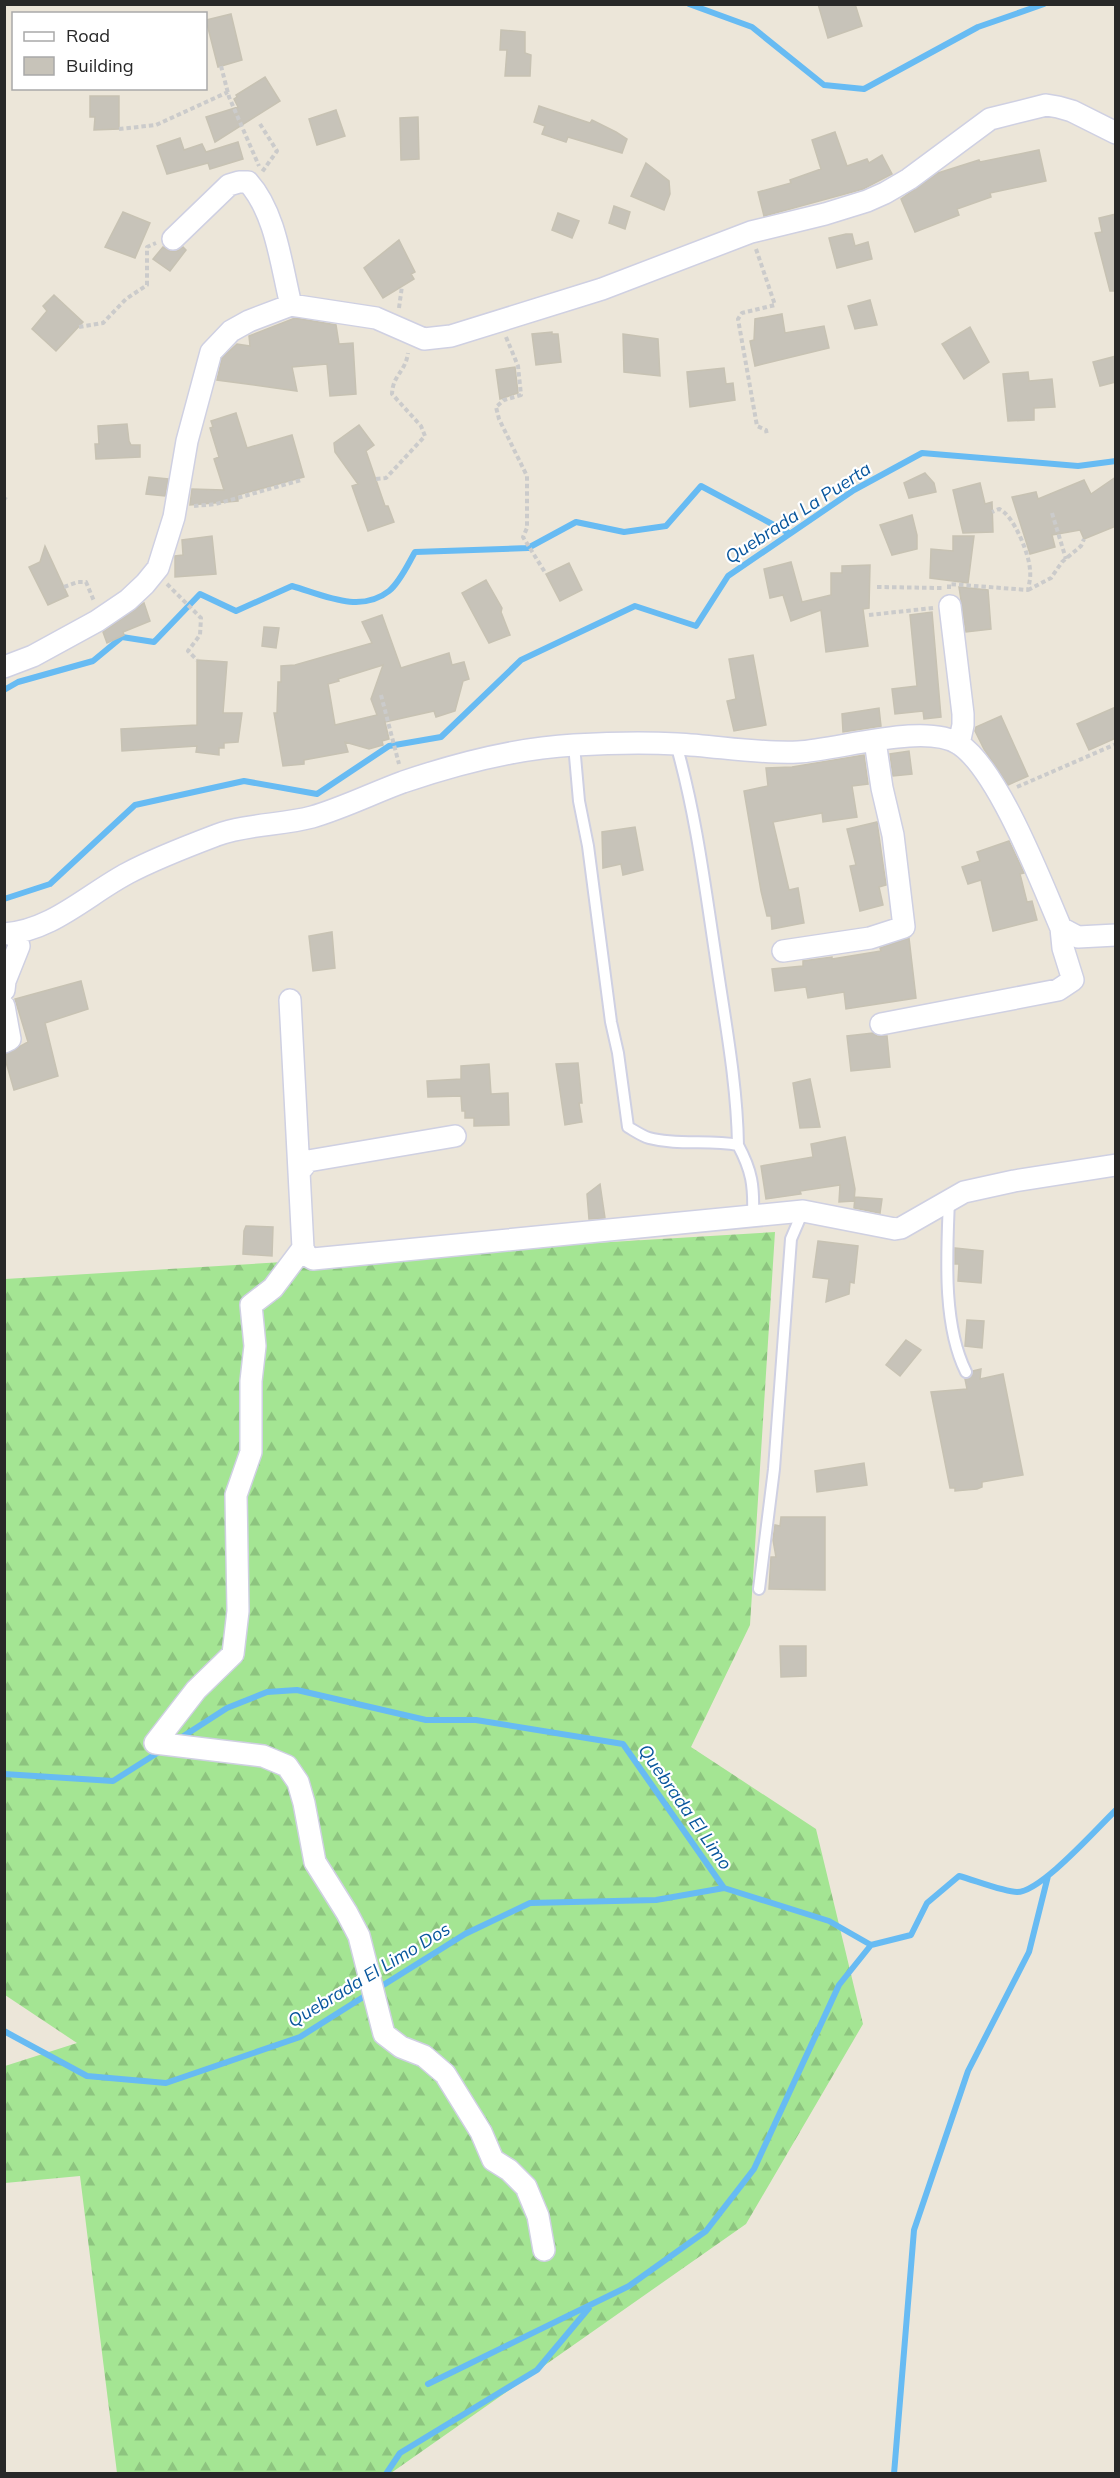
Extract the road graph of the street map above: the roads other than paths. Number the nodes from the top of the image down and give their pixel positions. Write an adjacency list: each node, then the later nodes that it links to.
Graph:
1 (1116, 134): 3 (street)
2 (178, 235): 3 (street)
3 (291, 305): 5 (street)
4 (949, 597): 8 (street)
5 (4, 667)
6 (875, 741): 7 (street); 8 (street); 13 (street)
7 (676, 744): 9 (street); 20 (lane)
8 (959, 744): 10 (street)
9 (574, 745): 11 (street); 20 (lane)
10 (1060, 928): 12 (street); 17 (street)
11 (10, 933): 14 (street)
12 (1116, 935)
13 (783, 951)
14 (4, 990)
15 (290, 1000): 22 (street)
16 (4, 1006): 18 (street)
17 (881, 1024)
18 (4, 1042)
19 (455, 1136): 22 (street)
20 (738, 1145): 25 (lane)
21 (1116, 1165): 23 (street)
22 (299, 1172): 26 (street)
23 (949, 1200): 24 (street); 27 (lane)
24 (803, 1211): 25 (street); 28 (lane)
25 (753, 1215): 26 (street)
26 (303, 1248): 29 (street)
27 (966, 1372)
28 (759, 1589)
29 (544, 2250)

